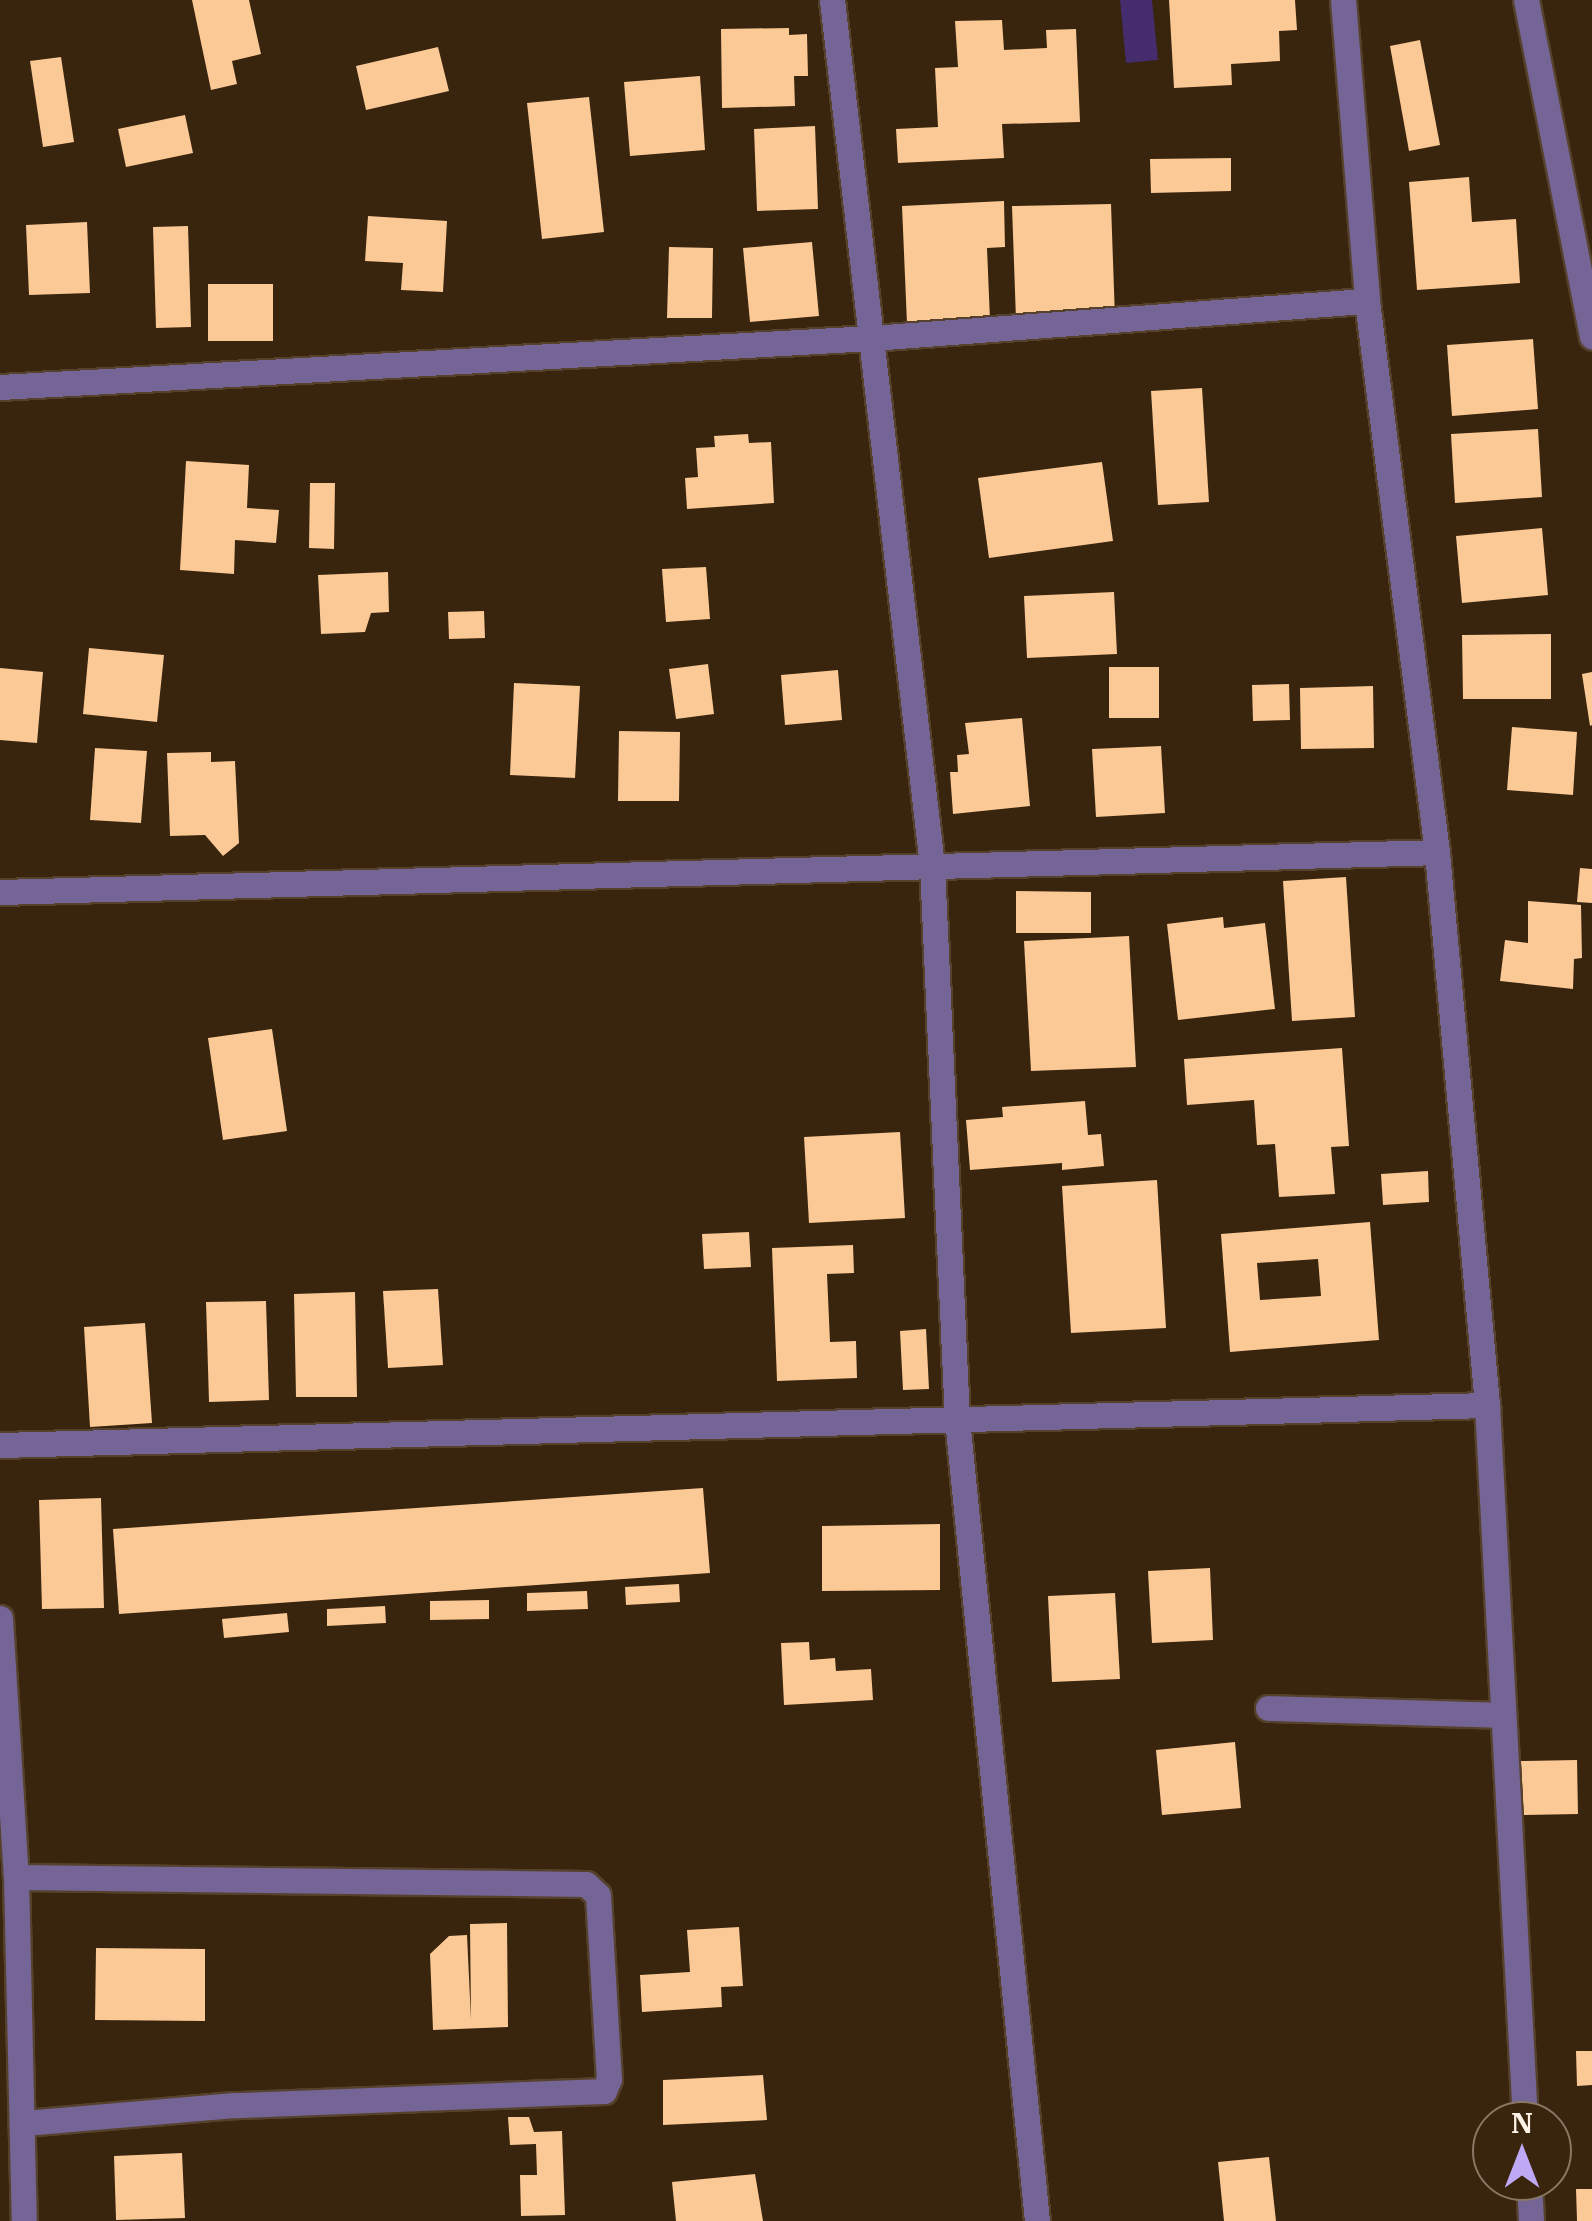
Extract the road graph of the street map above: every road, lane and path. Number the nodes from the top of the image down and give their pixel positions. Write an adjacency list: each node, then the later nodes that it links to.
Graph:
1 (832, 0): 6 (street)
2 (1343, 0): 4 (street)
3 (1526, 0): 5 (street)
4 (1367, 301): 6 (street); 8 (street)
5 (1592, 337)
6 (872, 338): 7 (street); 9 (street)
7 (0, 387)
8 (1437, 852): 9 (street); 11 (street)
9 (932, 866): 10 (street); 12 (street)
10 (0, 892)
11 (1487, 1405): 12 (street); 16 (street)
12 (956, 1419): 13 (street); 21 (street)
13 (0, 1445)
14 (0, 1618): 17 (street)
15 (1268, 1708): 16 (street)
16 (1501, 1715): 18 (street)
17 (16, 1877): 19 (street); 19 (street)
18 (1524, 2101)
19 (22, 2124): 20 (street)
20 (24, 2221)
21 (1037, 2221)

